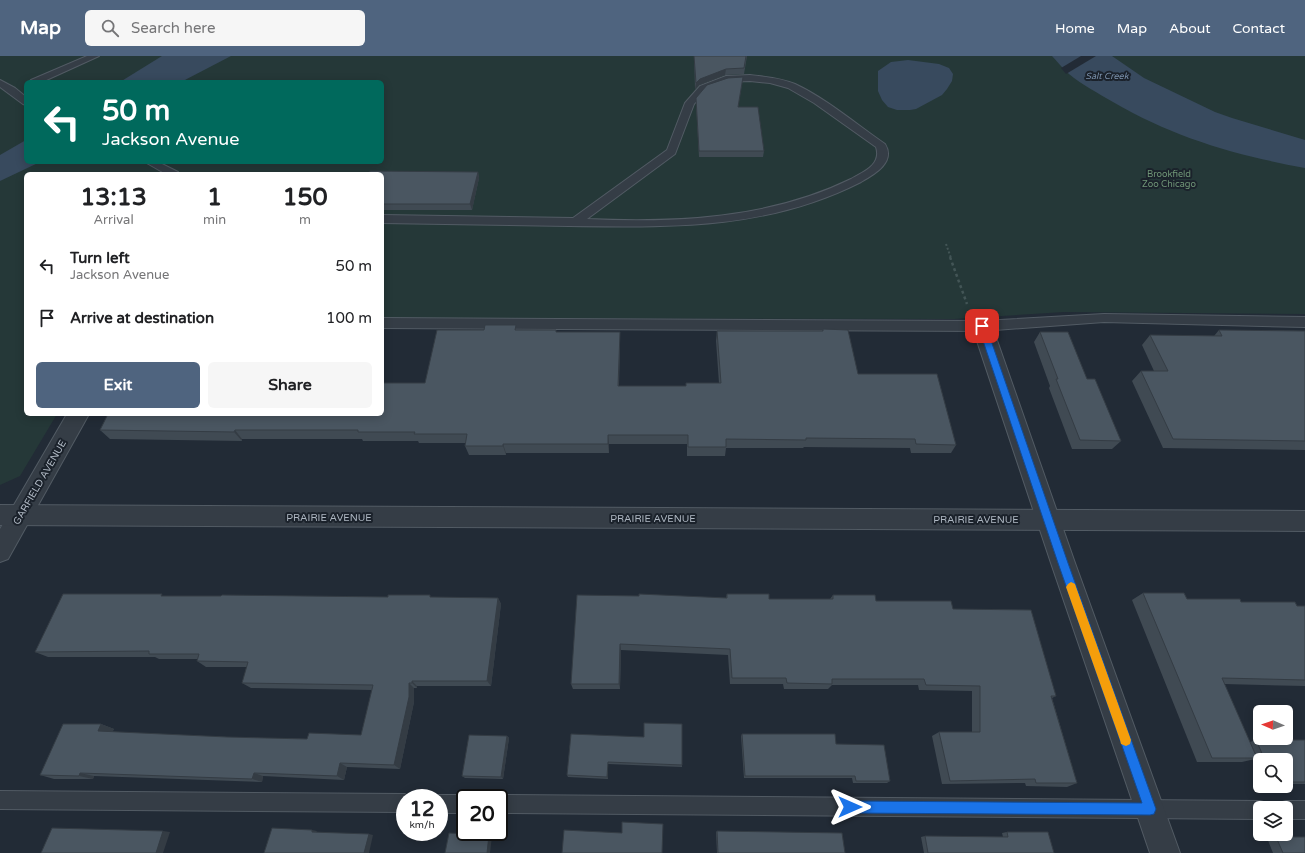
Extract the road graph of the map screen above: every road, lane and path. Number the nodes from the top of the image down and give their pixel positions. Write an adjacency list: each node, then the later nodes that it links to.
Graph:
1 (95, 56): 2 (lane)
2 (39, 80)
3 (0, 83): 4 (lane)
4 (16, 88): 5 (lane); 6 (lane)
5 (0, 94)
6 (24, 99)
7 (154, 164): 8 (lane)
8 (170, 172)
9 (384, 219): 10 (lane)
10 (575, 222): 10 (lane)
11 (946, 244): 14 (path)
12 (1305, 322): 14 (lane)
13 (384, 323): 14 (lane)
14 (982, 326): 17 (street)
15 (77, 416): 16 (street, GARFIELD AVENUE)
16 (10, 515): 17 (street, PRAIRIE AVENUE); 19 (street, GARFIELD AVENUE)
17 (1048, 520): 18 (street, PRAIRIE AVENUE); 23 (street)
18 (1305, 521)
19 (0, 551)
20 (0, 800): 21 (lane)
21 (396, 803)
22 (508, 804): 23 (lane)
23 (1150, 809): 24 (lane); 27 (street)
24 (1253, 810)
25 (1293, 810): 26 (lane)
26 (1305, 810)
27 (1165, 853)

